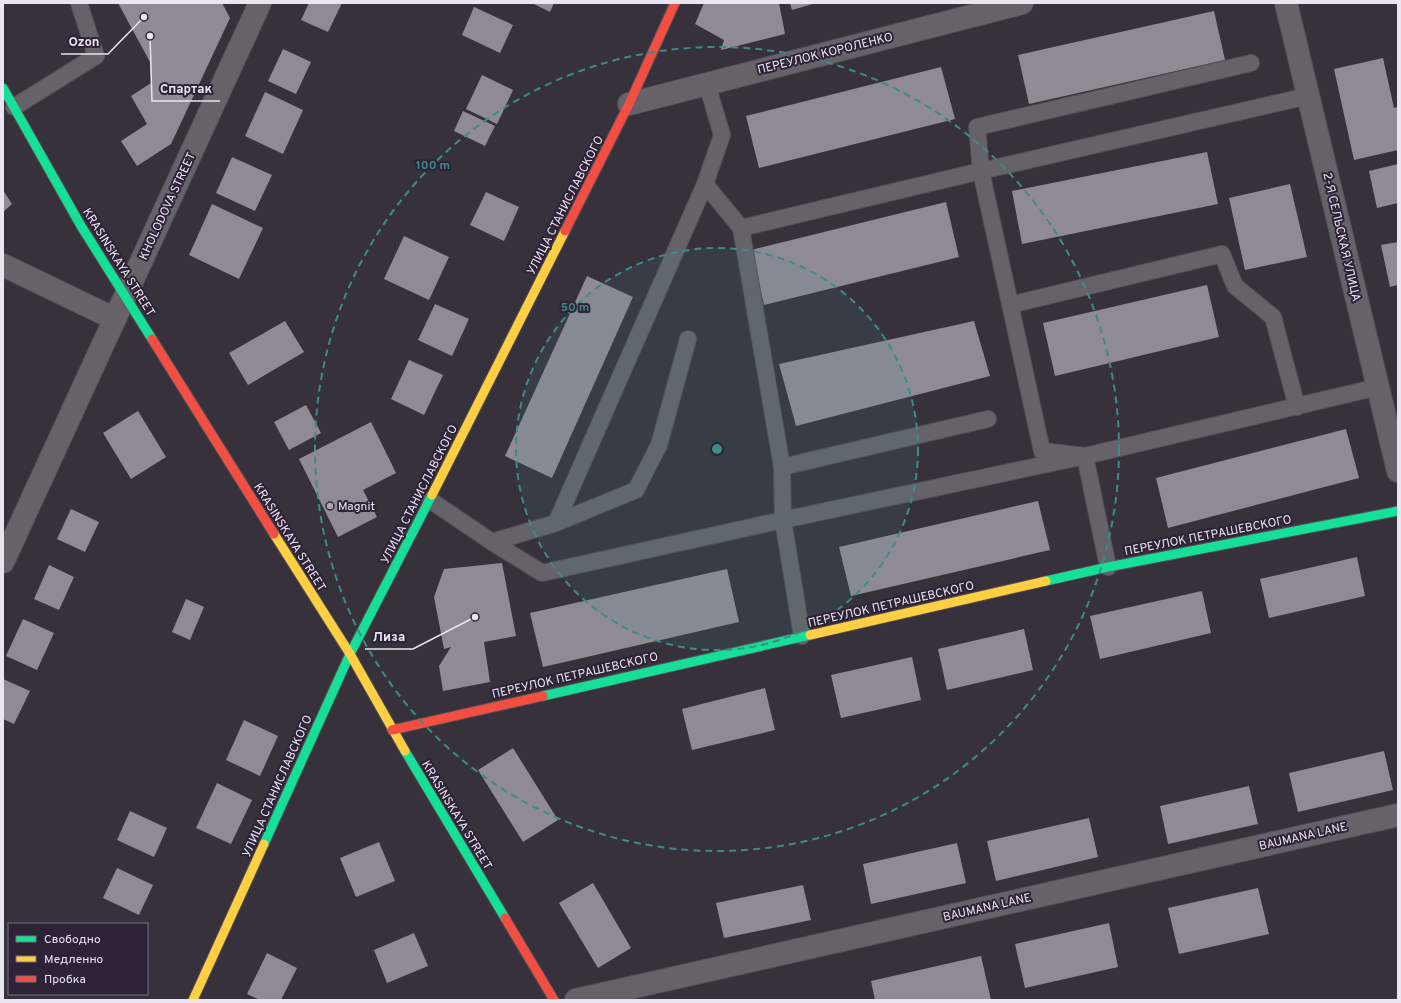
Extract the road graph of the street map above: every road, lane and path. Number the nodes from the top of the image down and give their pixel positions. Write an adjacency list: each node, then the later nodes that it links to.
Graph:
1 (79, 3): 11 (lane)
2 (260, 3): 16 (street, KHOLODOVA STREET)
3 (675, 3): 10 (street, УЛИЦА СТАНИСЛАВСКОГО)
4 (1022, 3): 7 (street, ПЕРЕУЛОК КОРОЛЕНКО)
5 (1286, 3): 9 (street, 2-Я СЕЛЬСКАЯ УЛИЦА)
6 (1251, 63): 12 (lane)
7 (707, 84): 10 (street, ПЕРЕУЛОК КОРОЛЕНКО); 13 (lane)
8 (3, 88): 11 (street, KRASINSKAYA STREET)
9 (1308, 96): 12 (lane); 20 (street, 2-Я СЕЛЬСКАЯ УЛИЦА)
10 (629, 104): 26 (street, УЛИЦА СТАНИСЛАВСКОГО)
11 (14, 107): 16 (street, KRASINSKAYA STREET)
12 (981, 171): 14 (lane); 17 (lane)
13 (705, 184): 14 (lane); 29 (lane)
14 (741, 228): 24 (lane)
15 (3, 265): 18 (street)
16 (126, 297): 18 (street, KHOLODOVA STREET); 34 (street, KRASINSKAYA STREET)
17 (1010, 305): 21 (lane); 23 (lane)
18 (116, 319): 31 (street, KHOLODOVA STREET)
19 (688, 339): 29 (lane)
20 (1378, 387): 21 (lane); 25 (street, 2-Я СЕЛЬСКАЯ УЛИЦА)
21 (1297, 407): 23 (lane)
22 (988, 419): 24 (lane)
23 (1085, 456): 28 (lane); 32 (lane)
24 (782, 467): 28 (lane)
25 (1398, 471)
26 (430, 500): 30 (lane); 34 (street, УЛИЦА СТАНИСЛАВСКОГО)
27 (1398, 511): 32 (street, ПЕРЕУЛОК ПЕТРАШЕВСКОГО)
28 (783, 520): 30 (lane); 33 (lane)
29 (556, 523): 30 (lane)
30 (492, 542)
31 (3, 562)
32 (1108, 567): 33 (street, ПЕРЕУЛОК ПЕТРАШЕВСКОГО)
33 (802, 636): 35 (street, ПЕРЕУЛОК ПЕТРАШЕВСКОГО)
34 (350, 654): 35 (street, KRASINSKAYA STREET); 37 (street, УЛИЦА СТАНИСЛАВСКОГО)
35 (392, 730): 38 (street, KRASINSKAYA STREET)
36 (1398, 815): 39 (street, BAUMANA LANE)
37 (193, 1000)
38 (554, 1000)
39 (576, 1000)

